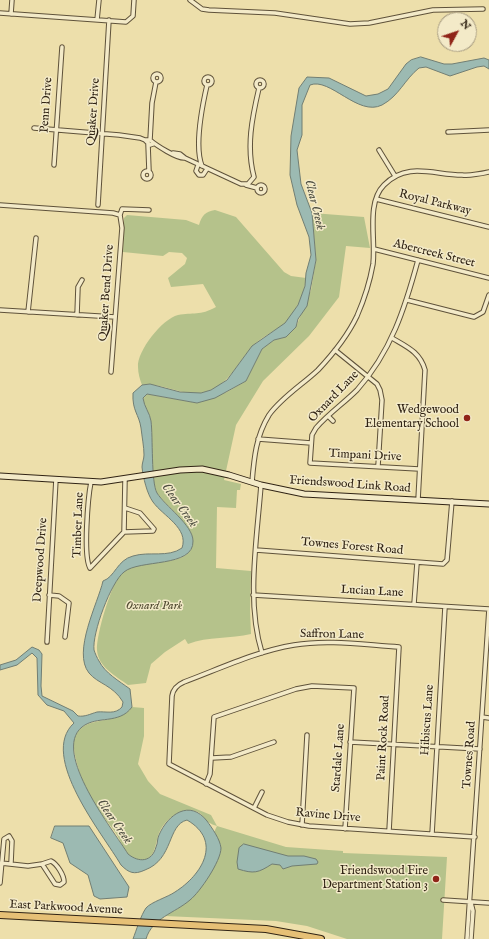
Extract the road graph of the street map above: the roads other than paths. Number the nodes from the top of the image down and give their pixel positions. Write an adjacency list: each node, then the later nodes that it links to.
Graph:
1 (12, 0): 7 (street)
2 (99, 0): 8 (street)
3 (134, 0): 9 (street)
4 (190, 0): 5 (street)
5 (483, 9)
6 (0, 13): 7 (street)
7 (11, 14): 8 (street)
8 (98, 20): 9 (street)
9 (109, 20): 19 (street, Quaker Drive)
10 (62, 47): 16 (street, Penn Drive)
11 (156, 82): 15 (street)
12 (207, 85): 23 (street)
13 (259, 88): 31 (street)
14 (34, 128): 16 (street)
15 (149, 129): 20 (street); 21 (street)
16 (55, 130): 19 (street); 25 (street, Penn Drive)
17 (489, 130): 18 (street)
18 (448, 132)
19 (102, 133): 20 (street); 35 (street, Quaker Drive)
20 (140, 138): 21 (street)
21 (149, 142): 24 (street); 28 (street)
22 (378, 150): 30 (street)
23 (200, 155): 24 (street); 26 (street)
24 (193, 162): 26 (street)
25 (54, 165)
26 (200, 166): 27 (street); 27 (street)
27 (207, 169): 32 (street)
28 (149, 171)
29 (489, 172): 30 (street)
30 (394, 176): 33 (street)
31 (252, 181): 32 (street); 32 (street)
32 (246, 185)
33 (376, 199): 38 (street, Royal Parkway); 40 (street)
34 (0, 205): 37 (street)
35 (98, 205)
36 (150, 210): 37 (street)
37 (120, 215): 49 (street, Quaker Bend Drive)
38 (489, 227)
39 (36, 238): 47 (street)
40 (374, 249): 41 (street, Abercreek Street); 51 (street)
41 (418, 260): 42 (street, Abercreek Street); 45 (street, Oxnard Lane)
42 (489, 278)
43 (82, 280): 48 (street)
44 (489, 295): 45 (street)
45 (407, 300): 50 (street, Oxnard Lane)
46 (0, 310): 47 (street)
47 (28, 312): 48 (street)
48 (77, 315): 49 (street)
49 (115, 317): 52 (street, Quaker Bend Drive)
50 (392, 338): 53 (street, Oxnard Lane); 60 (street)
51 (335, 350): 53 (street); 56 (street)
52 (111, 372)
53 (367, 377): 54 (street, Oxnard Lane); 59 (street)
54 (328, 416): 55 (street); 57 (street, Oxnard Lane)
55 (333, 421)
56 (258, 439): 57 (street); 65 (street)
57 (311, 443): 58 (street, Oxnard Lane)
58 (310, 463): 59 (street, Timpani Drive)
59 (378, 466): 60 (street, Timpani Drive)
60 (420, 469): 67 (street)
61 (0, 476): 62 (main road, Friendswood Link Road)
62 (56, 479): 64 (main road, Friendswood Link Road); 75 (street, Deepwood Drive)
63 (127, 479): 64 (main road, Friendswood Link Road); 65 (main road, Friendswood Link Road); 70 (street)
64 (91, 482): 71 (street, Timber Lane)
65 (252, 482): 66 (main road, Friendswood Link Road)
66 (261, 485): 67 (main road, Friendswood Link Road); 72 (street)
67 (418, 500): 68 (main road, Friendswood Link Road)
68 (452, 501): 69 (main road, Friendswood Link Road); 73 (street, Townes Forest Road)
69 (489, 504)
70 (125, 508): 71 (street); 71 (street)
71 (124, 532)
72 (256, 550): 73 (street, Townes Forest Road); 74 (street)
73 (417, 562): 76 (street)
74 (253, 594): 76 (street, Lucian Lane); 82 (street)
75 (49, 595): 79 (street); 80 (street, Deepwood Drive)
76 (414, 604): 77 (street, Lucian Lane)
77 (445, 607): 78 (street, Lucian Lane); 89 (street, Hibiscus Lane)
78 (489, 609): 83 (street, Townes Road)
79 (65, 637)
80 (47, 642)
81 (399, 647): 82 (street, Saffron Lane); 88 (street, Paint Rock Road)
82 (262, 653): 92 (street, Saffron Lane)
83 (482, 717): 84 (street); 90 (street, Townes Road)
84 (489, 718)
85 (308, 735): 96 (street)
86 (274, 742): 91 (street)
87 (350, 742): 88 (street); 91 (street, Stardale Lane); 97 (street, Stardale Lane)
88 (394, 744): 89 (street); 98 (street, Paint Rock Road)
89 (437, 747): 90 (street); 99 (street, Hibiscus Lane)
90 (480, 750): 100 (street, Townes Road)
91 (212, 758): 93 (street)
92 (169, 764): 93 (street, Ravine Drive)
93 (206, 784): 95 (street, Ravine Drive)
94 (262, 792): 95 (street)
95 (254, 808): 96 (street, Ravine Drive)
96 (302, 825): 97 (street, Ravine Drive)
97 (345, 829): 98 (street, Ravine Drive)
98 (389, 831): 99 (street, Ravine Drive)
99 (432, 834): 100 (street, Ravine Drive)
100 (475, 837): 106 (street, Townes Road)
101 (1, 863): 102 (street); 102 (street); 104 (street)
102 (11, 864): 103 (street)
103 (42, 864): 103 (street)
104 (0, 883)
105 (443, 900): 106 (street)
106 (471, 902): 107 (street); 110 (street, Townes Road); 111 (street, Townes Road)
107 (489, 903)
108 (0, 915): 109 (main road, East Parkwood Avenue)
109 (321, 939)
110 (467, 939)
111 (471, 939)

